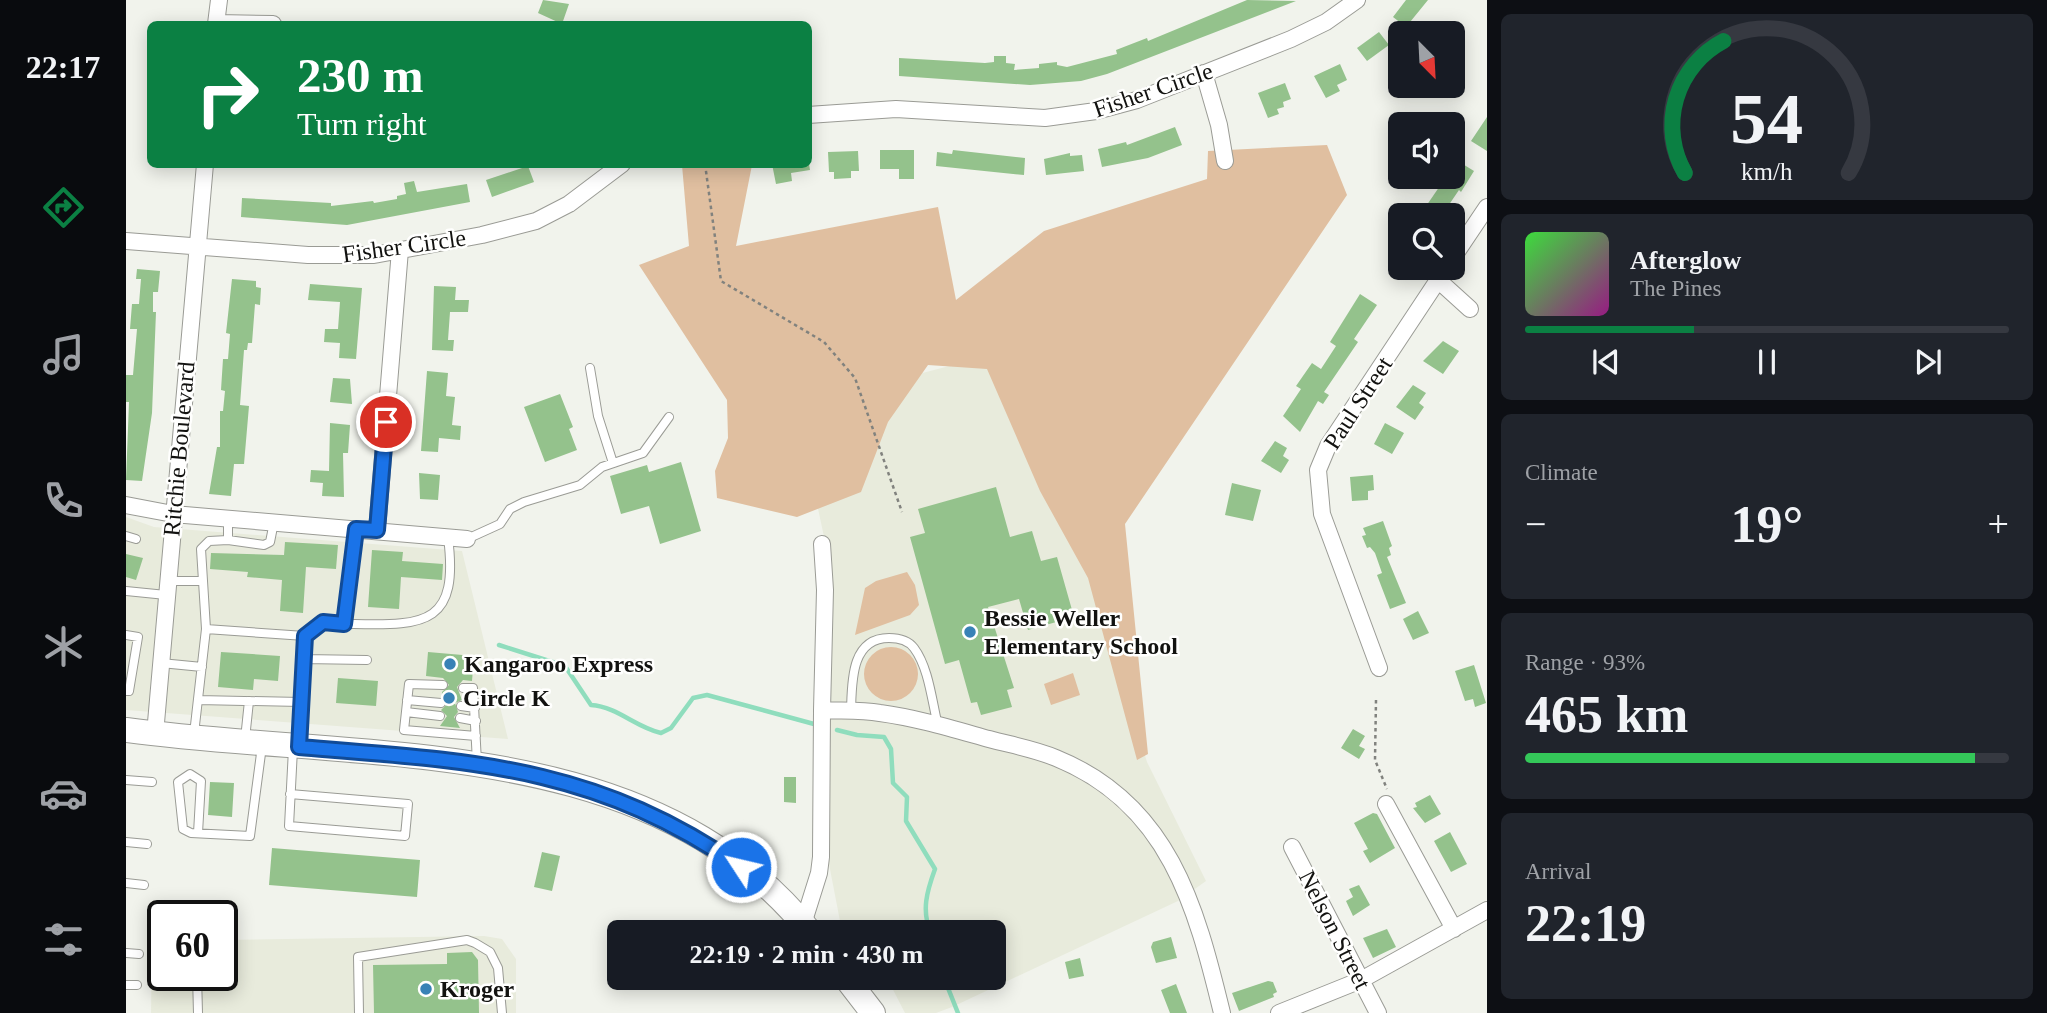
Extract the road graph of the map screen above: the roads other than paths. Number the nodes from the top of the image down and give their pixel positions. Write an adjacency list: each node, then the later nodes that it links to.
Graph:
1 (219, 0): 3 (street)
2 (1357, 0): 4 (street, Fisher Circle)
3 (217, 21)
4 (1204, 74): 5 (street, Fisher Circle); 6 (street)
5 (812, 115)
6 (1225, 161)
7 (205, 168): 12 (street, Ritchie Boulevard)
8 (617, 168): 13 (street, Fisher Circle)
9 (1487, 207): 10 (street)
10 (1465, 239)
11 (126, 241): 12 (street, Fisher Circle)
12 (198, 246): 13 (street, Fisher Circle); 21 (street, Ritchie Boulevard)
13 (400, 250): 25 (street)
14 (1438, 280): 43 (street, Paul Street)
15 (1447, 280): 16 (street)
16 (1470, 309)
17 (590, 368): 19 (lane)
18 (669, 417): 19 (lane)
19 (613, 463): 29 (lane)
20 (126, 505): 21 (street)
21 (173, 514): 22 (street); 33 (street, Ritchie Boulevard)
22 (228, 518): 23 (street); 30 (lane)
23 (274, 522): 24 (street); 30 (lane)
24 (356, 529): 25 (street); 35 (lane)
25 (377, 530): 27 (street)
26 (126, 536): 28 (lane)
27 (448, 537): 29 (street); 35 (lane)
28 (136, 539)
29 (467, 539)
30 (228, 540): 32 (lane)
31 (822, 544): 54 (street)
32 (201, 580): 33 (lane); 36 (lane)
33 (167, 588): 34 (lane); 41 (street, Ritchie Boulevard)
34 (126, 591)
35 (344, 624): 38 (lane)
36 (206, 629): 38 (lane); 42 (lane)
37 (126, 635): 46 (lane)
38 (305, 636): 39 (lane)
39 (303, 659): 40 (lane); 50 (lane)
40 (367, 660)
41 (161, 663): 42 (lane); 63 (street, Ritchie Boulevard)
42 (202, 667): 47 (lane)
43 (1379, 668)
44 (443, 685): 48 (lane)
45 (463, 688): 53 (lane)
46 (126, 691)
47 (198, 700): 49 (lane); 65 (lane)
48 (407, 700): 51 (lane); 56 (lane)
49 (249, 701): 50 (lane); 66 (lane)
50 (301, 702): 67 (lane)
51 (441, 703)
52 (461, 706): 53 (lane)
53 (475, 708): 59 (lane)
54 (822, 710): 55 (street); 82 (street)
55 (850, 711): 60 (street); 60 (lane)
56 (406, 712): 57 (lane); 62 (lane)
57 (440, 716)
58 (460, 718): 59 (lane)
59 (476, 721): 64 (lane)
60 (939, 726): 95 (street)
61 (126, 730): 63 (main road)
62 (404, 730): 64 (lane); 68 (lane)
63 (155, 734): 65 (main road)
64 (476, 736): 69 (lane)
65 (194, 737): 66 (main road)
66 (253, 742): 67 (main road); 74 (lane)
67 (296, 746): 68 (main road); 72 (lane)
68 (403, 755): 69 (main road)
69 (477, 762): 81 (main road)
70 (126, 780): 71 (lane)
71 (152, 782)
72 (290, 794): 72 (lane)
73 (1387, 806): 83 (street)
74 (198, 833): 74 (lane)
75 (126, 842): 76 (lane)
76 (147, 844)
77 (1292, 847): 86 (street, Nelson Street)
78 (126, 884): 79 (lane)
79 (144, 885)
80 (1487, 910): 83 (street)
81 (798, 920)
82 (809, 920)
83 (1454, 929): 86 (street)
84 (126, 953): 85 (lane)
85 (139, 954)
86 (1361, 980): 96 (street); 97 (street, Nelson Street)
87 (126, 985): 88 (lane)
88 (137, 985)
89 (855, 990): 94 (main road)
90 (197, 991): 91 (lane)
91 (198, 1013)
92 (359, 1013): 93 (lane)
93 (502, 1013)
94 (873, 1013)
95 (1222, 1013)
96 (1279, 1013)
97 (1378, 1013)

